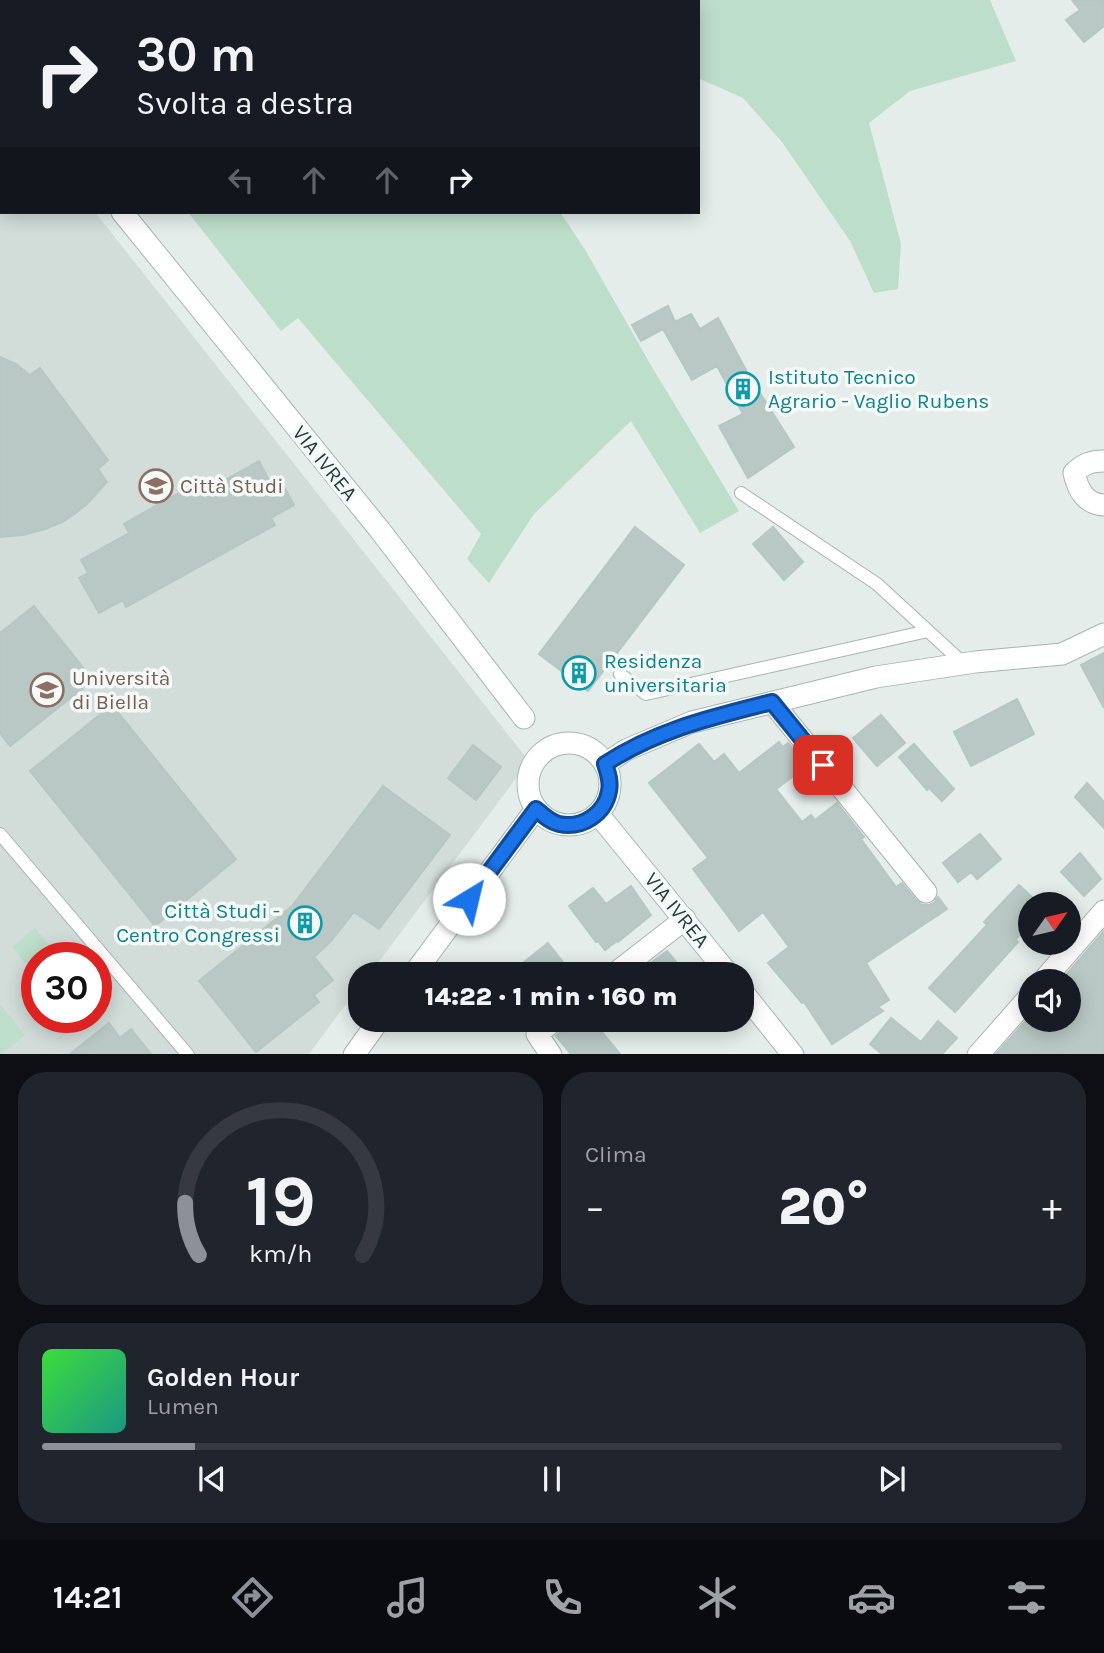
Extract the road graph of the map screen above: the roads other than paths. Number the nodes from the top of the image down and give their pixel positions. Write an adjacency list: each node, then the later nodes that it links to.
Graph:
1 (124, 214): 10 (street, VIA IVREA)
2 (1104, 461): 4 (street)
3 (741, 493): 5 (lane)
4 (1104, 505)
5 (928, 631): 7 (lane); 8 (lane)
6 (1104, 634): 7 (street)
7 (964, 664): 9 (street)
8 (620, 674)
9 (772, 702): 11 (street); 15 (street)
10 (547, 748): 11 (street); 12 (street)
11 (605, 764): 13 (street)
12 (536, 809): 13 (street); 18 (street)
13 (598, 814): 17 (street, VIA IVREA)
14 (0, 834): 26 (lane)
15 (926, 891)
16 (1104, 911): 21 (street)
17 (685, 919): 19 (street); 20 (street, VIA IVREA)
18 (423, 962)
19 (630, 962)
20 (719, 962)
21 (1053, 969)
22 (754, 1006): 29 (street)
23 (1018, 1010): 30 (street)
24 (370, 1032): 27 (street)
25 (540, 1032): 28 (street)
26 (187, 1054)
27 (355, 1054)
28 (550, 1054)
29 (792, 1054)
30 (979, 1054)

